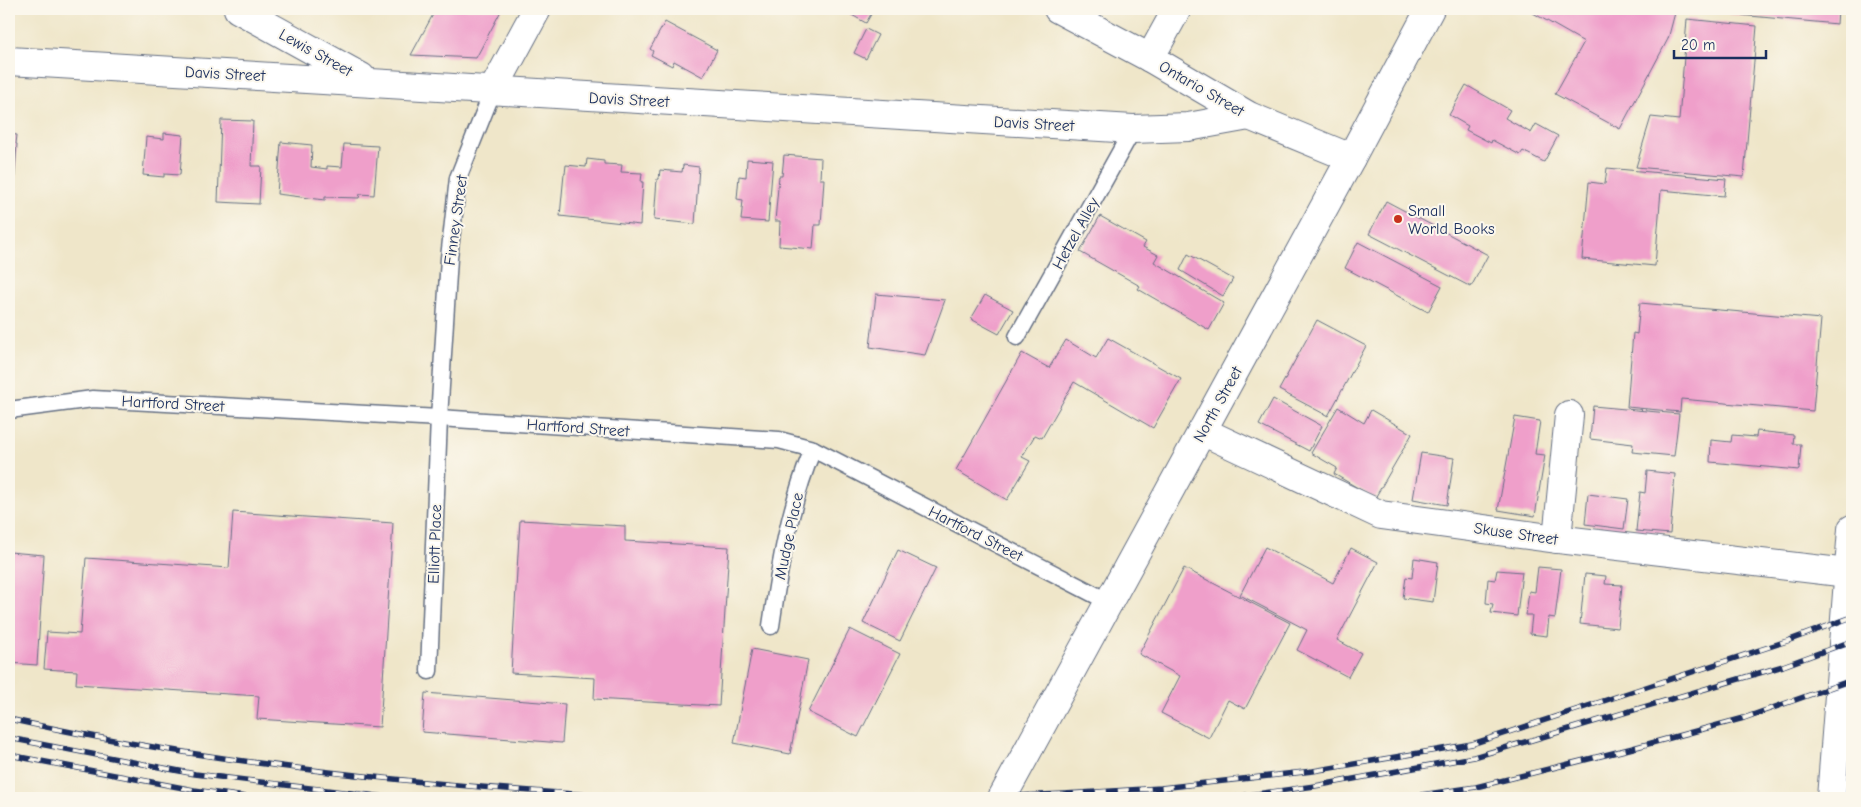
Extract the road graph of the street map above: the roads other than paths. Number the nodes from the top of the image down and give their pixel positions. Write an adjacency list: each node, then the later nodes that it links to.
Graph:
1 (238, 9): 8 (street, Lewis Street)
2 (537, 9): 9 (street, Finney Street)
3 (1058, 9): 6 (street, Ontario Street)
4 (1177, 9): 6 (street)
5 (1430, 9): 12 (street, North Street)
6 (1150, 58): 10 (street, Ontario Street)
7 (9, 60): 8 (street, Davis Street)
8 (368, 81): 9 (street, Davis Street)
9 (492, 90): 11 (street, Davis Street); 16 (lane, Finney Street)
10 (1249, 116): 11 (street, Davis Street); 12 (street, Ontario Street)
11 (1133, 130): 13 (lane, Hetzel Alley)
12 (1351, 158): 17 (street, North Street)
13 (1017, 337)
14 (9, 410): 16 (lane, Hartford Street)
15 (1569, 415): 20 (street)
16 (439, 418): 18 (lane, Hartford Street); 24 (lane, Elliott Place)
17 (1202, 431): 20 (street, Skuse Street); 22 (street, North Street)
18 (813, 449): 22 (lane, Hartford Street); 23 (lane, Mudge Place)
19 (1852, 529): 21 (street)
20 (1557, 539): 21 (street, Skuse Street)
21 (1848, 573): 25 (street)
22 (1110, 602): 26 (street, North Street)
23 (771, 626)
24 (428, 671)
25 (1844, 745): 27 (street)
26 (1002, 798)
27 (1830, 798)

